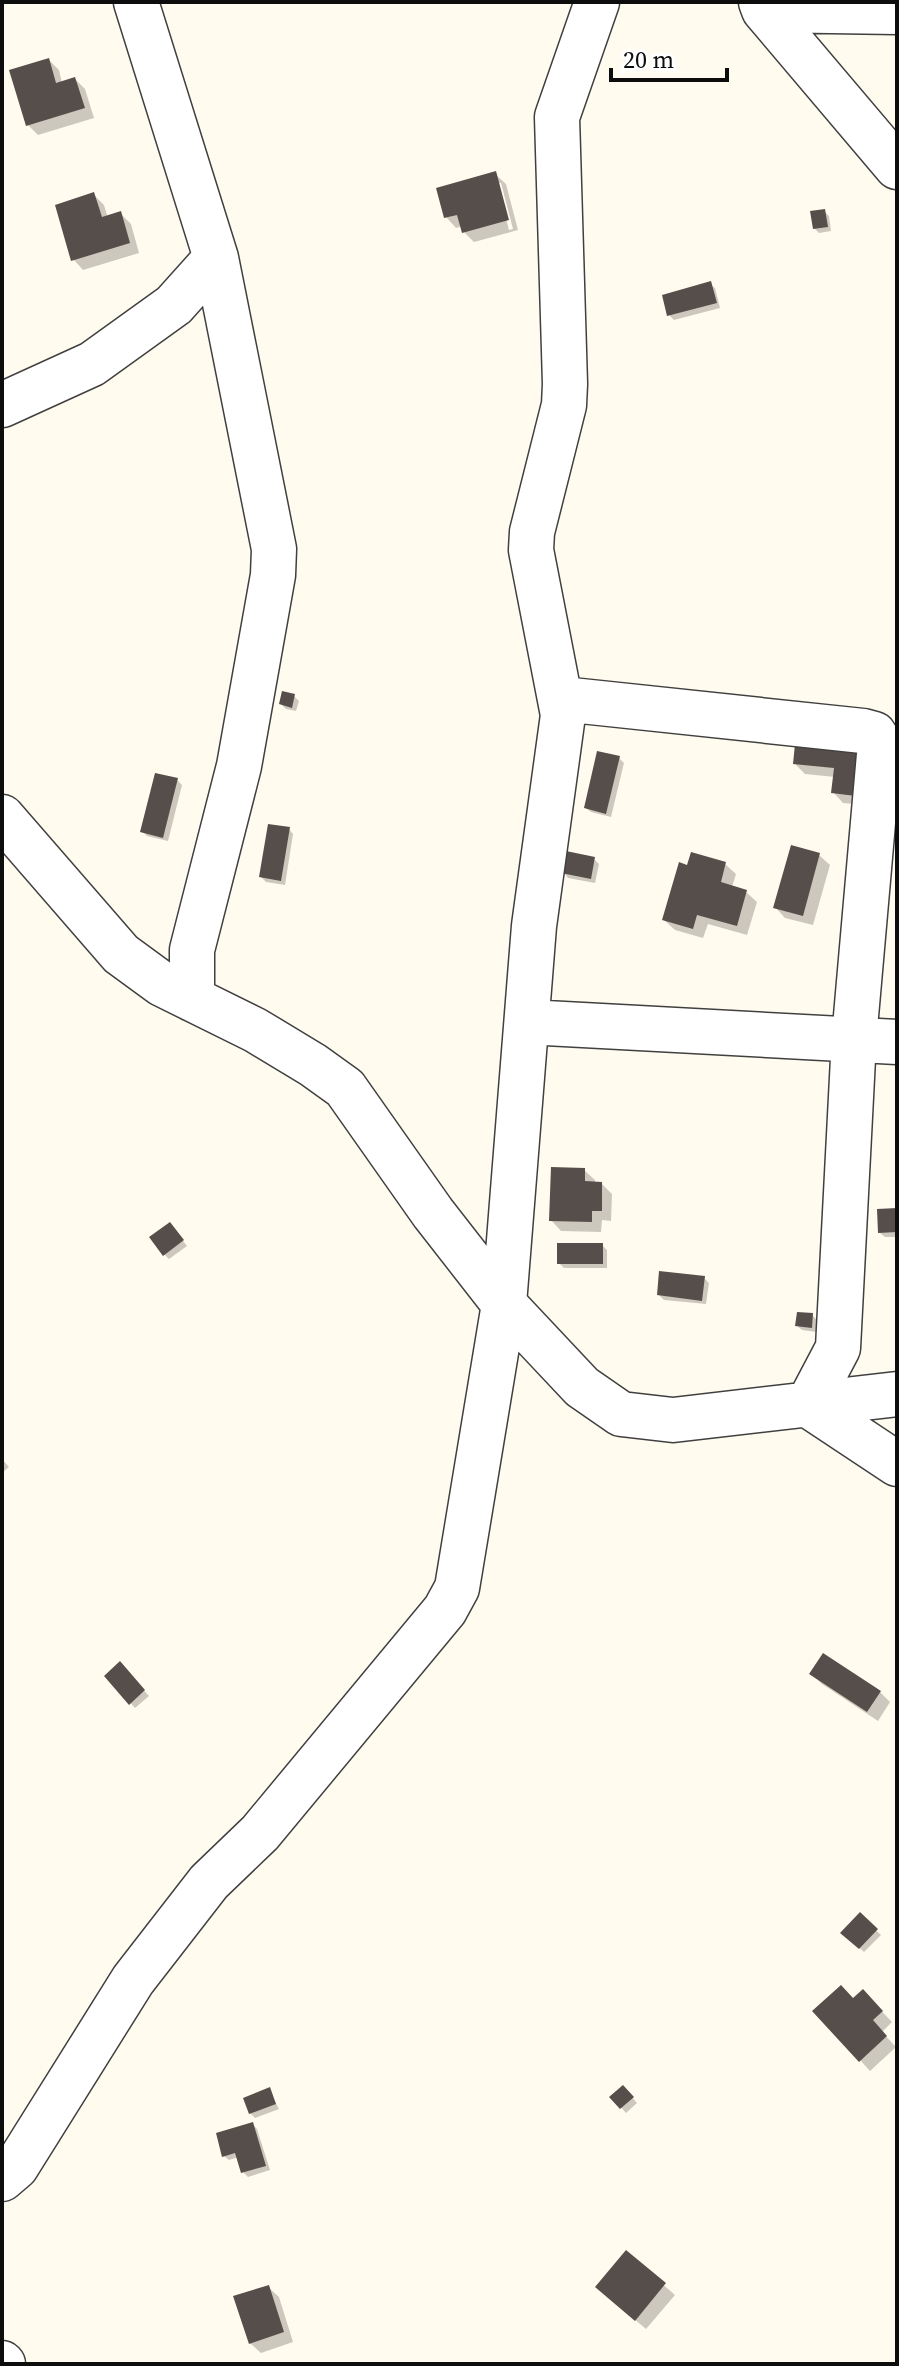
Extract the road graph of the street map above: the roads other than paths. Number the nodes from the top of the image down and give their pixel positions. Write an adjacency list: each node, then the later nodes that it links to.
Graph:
1 (136, 2): 6 (street)
2 (597, 2): 8 (street)
3 (762, 6): 4 (street); 5 (street)
4 (897, 12)
5 (897, 167)
6 (216, 258): 7 (street); 10 (street)
7 (2, 405)
8 (562, 699): 11 (street); 12 (street)
9 (2, 817): 10 (street)
10 (192, 999): 14 (street)
11 (527, 1022): 12 (street); 14 (street)
12 (854, 1039): 13 (street); 16 (street)
13 (897, 1042)
14 (504, 1304): 16 (street); 18 (street)
15 (897, 1394): 16 (street)
16 (808, 1405): 17 (street)
17 (897, 1464)
18 (2, 2179)

